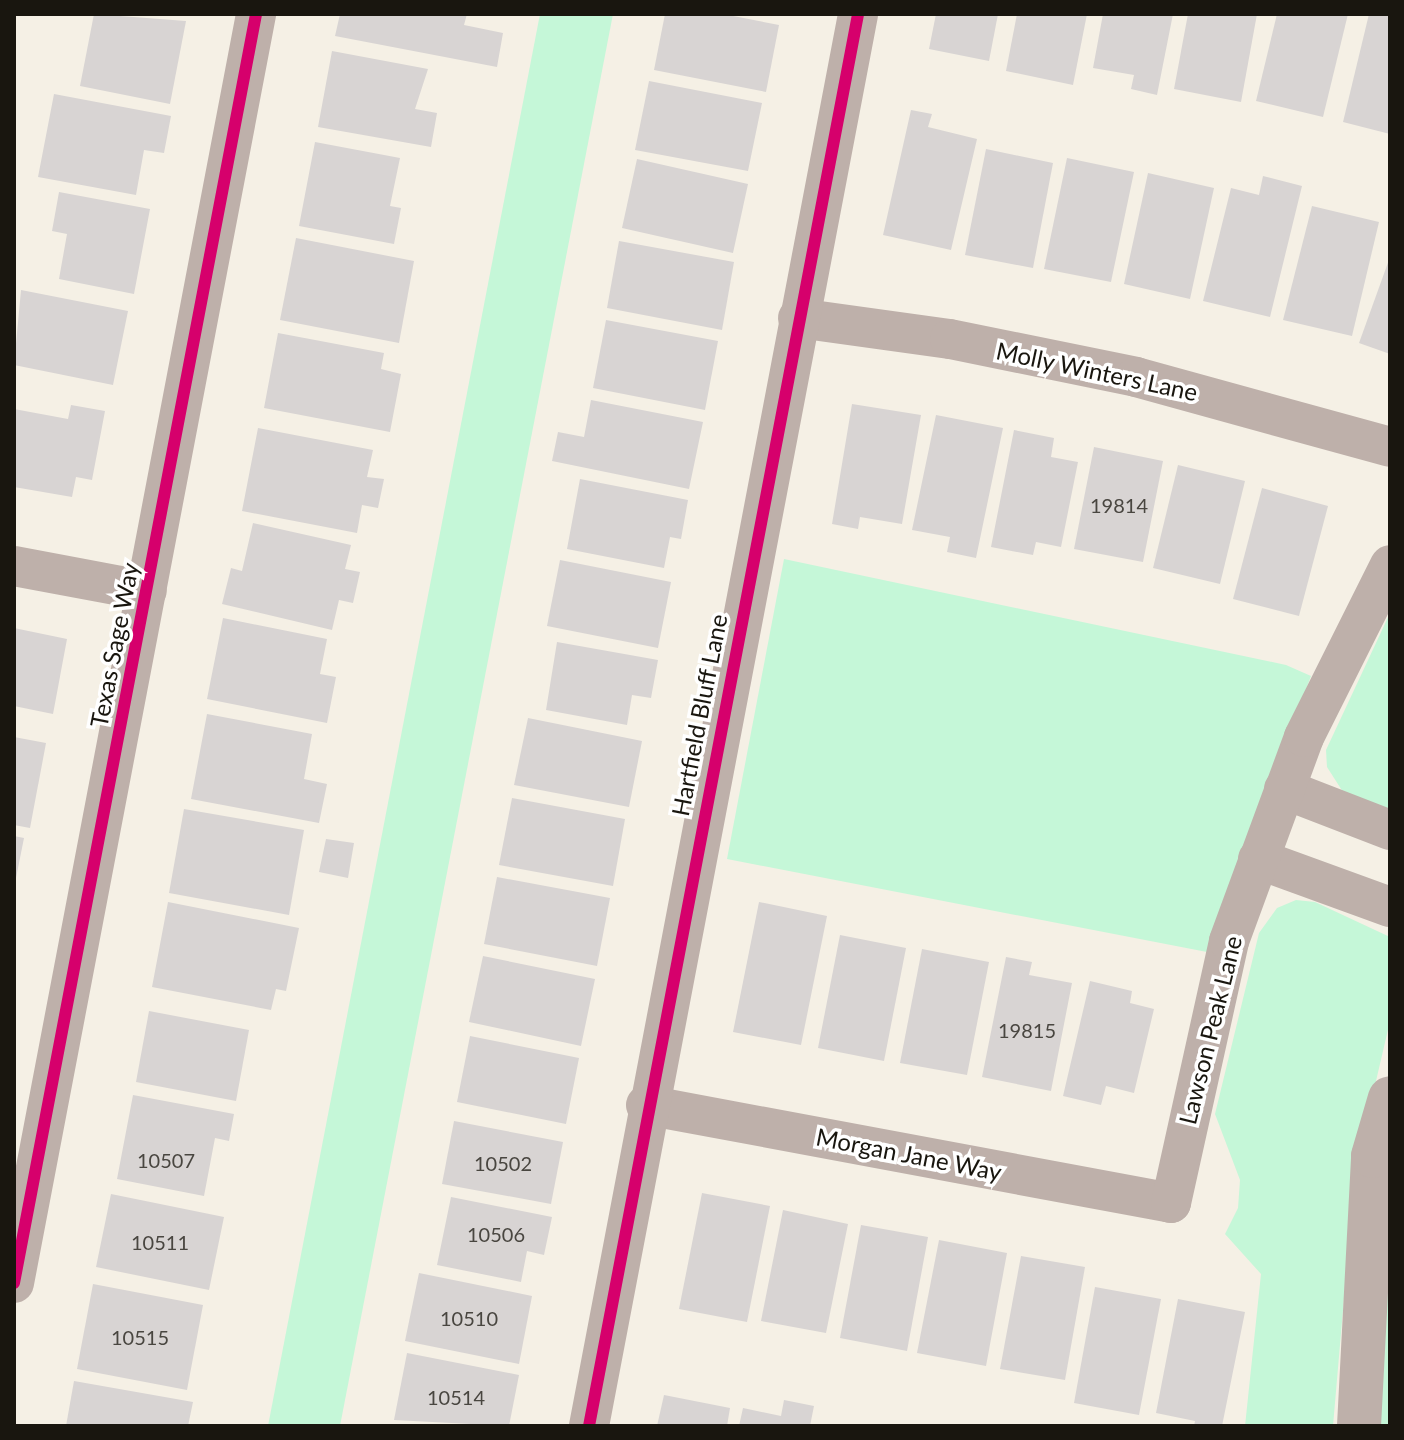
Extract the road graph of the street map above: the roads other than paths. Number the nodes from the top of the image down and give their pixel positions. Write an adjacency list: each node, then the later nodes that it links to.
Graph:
1 (256, 14): 7 (street, Texas Sage Way)
2 (858, 14): 3 (street, Hartfield Bluff Lane)
3 (798, 318): 4 (street, Molly Winters Lane); 13 (street, Hartfield Bluff Lane)
4 (1390, 447)
5 (1390, 565): 8 (street, Lawson Peak Lane)
6 (14, 566): 7 (street)
7 (147, 591): 15 (street, Texas Sage Way)
8 (1284, 789): 9 (street); 10 (street, Lawson Peak Lane)
9 (1390, 830)
10 (1258, 859): 11 (street); 14 (street, Lawson Peak Lane)
11 (1390, 907)
12 (1390, 1098): 17 (street)
13 (646, 1105): 14 (street, Morgan Jane Way); 16 (street, Hartfield Bluff Lane)
14 (1171, 1203)
15 (14, 1283)
16 (589, 1426)
17 (1359, 1426)

